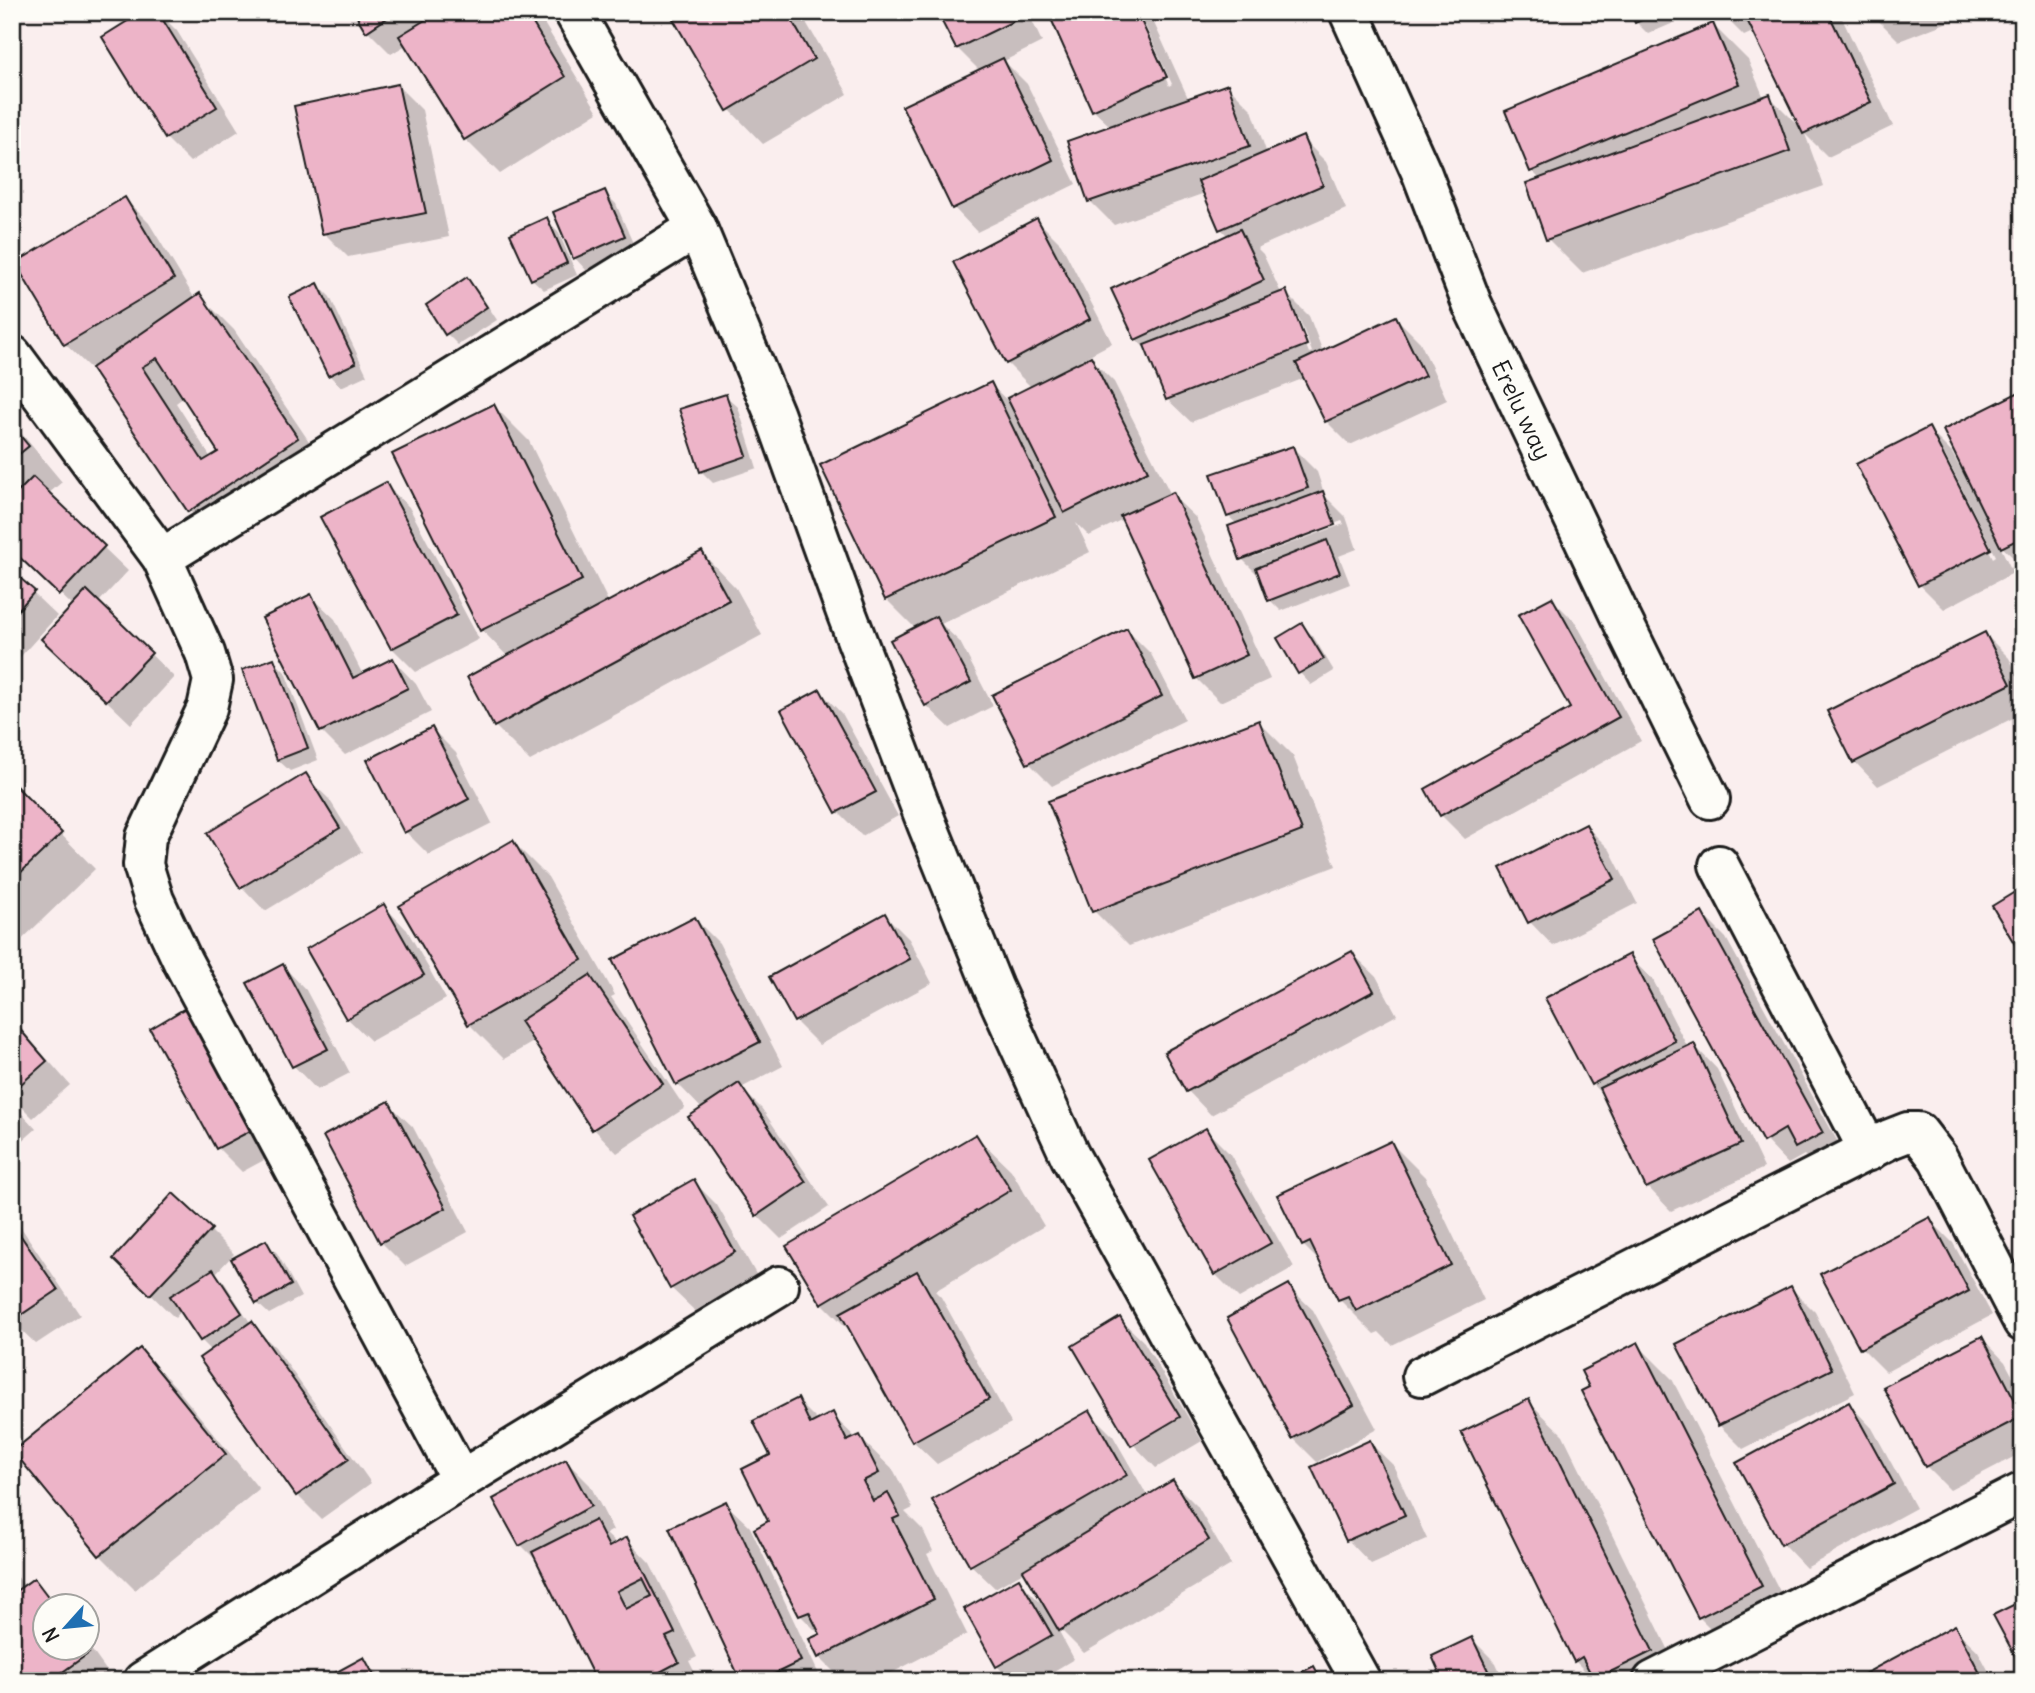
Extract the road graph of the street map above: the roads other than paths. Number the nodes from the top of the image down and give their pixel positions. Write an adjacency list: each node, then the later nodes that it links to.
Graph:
1 (574, 12): 3 (street)
2 (1349, 12): 6 (street, Erelu way)
3 (697, 228): 5 (street); 15 (street)
4 (12, 355): 5 (street)
5 (162, 558): 12 (street)
6 (1710, 799)
7 (1719, 866): 8 (street)
8 (1869, 1151): 10 (street); 11 (street)
9 (779, 1286): 12 (street)
10 (2023, 1322)
11 (1422, 1376)
12 (461, 1480): 14 (street)
13 (2023, 1492): 16 (street)
14 (143, 1681)
15 (1361, 1681)
16 (1653, 1681)

